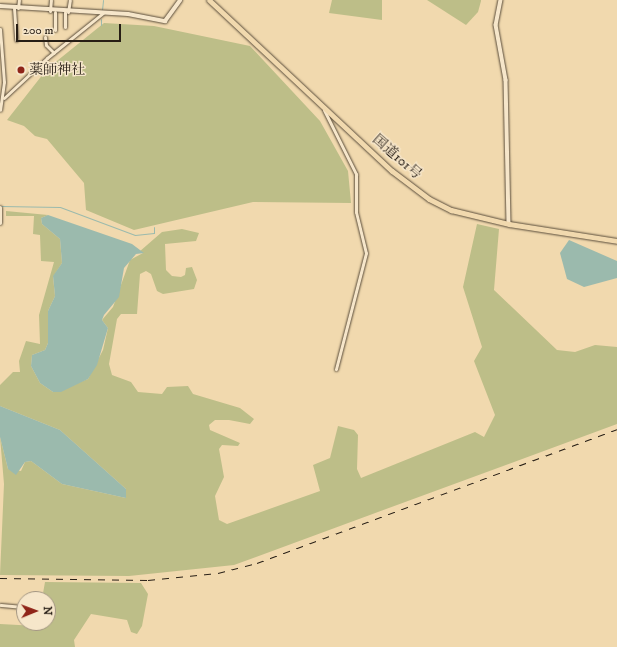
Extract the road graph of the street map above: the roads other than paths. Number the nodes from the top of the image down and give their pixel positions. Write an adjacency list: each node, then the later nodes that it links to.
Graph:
1 (19, 0): 8 (street)
2 (51, 0): 9 (street)
3 (70, 0): 10 (street)
4 (180, 0): 11 (main road)
5 (209, 0): 19 (highway, 国道101号)
6 (501, 0): 23 (street)
7 (0, 6): 8 (main road)
8 (16, 9): 9 (main road); 16 (street)
9 (52, 12): 10 (main road); 14 (street)
10 (66, 12): 11 (main road); 12 (street)
11 (103, 13): 17 (street)
12 (64, 27)
13 (0, 29): 18 (street)
14 (55, 30)
15 (45, 37): 17 (street)
16 (16, 40)
17 (54, 53): 18 (street)
18 (4, 98): 20 (street)
19 (323, 108): 23 (highway, 国道101号); 25 (street)
20 (0, 110)
21 (0, 207): 22 (street)
22 (0, 224)
23 (509, 224): 24 (highway, 国道101号)
24 (617, 241)
25 (336, 369)
26 (0, 606): 27 (street)
27 (16, 607)

